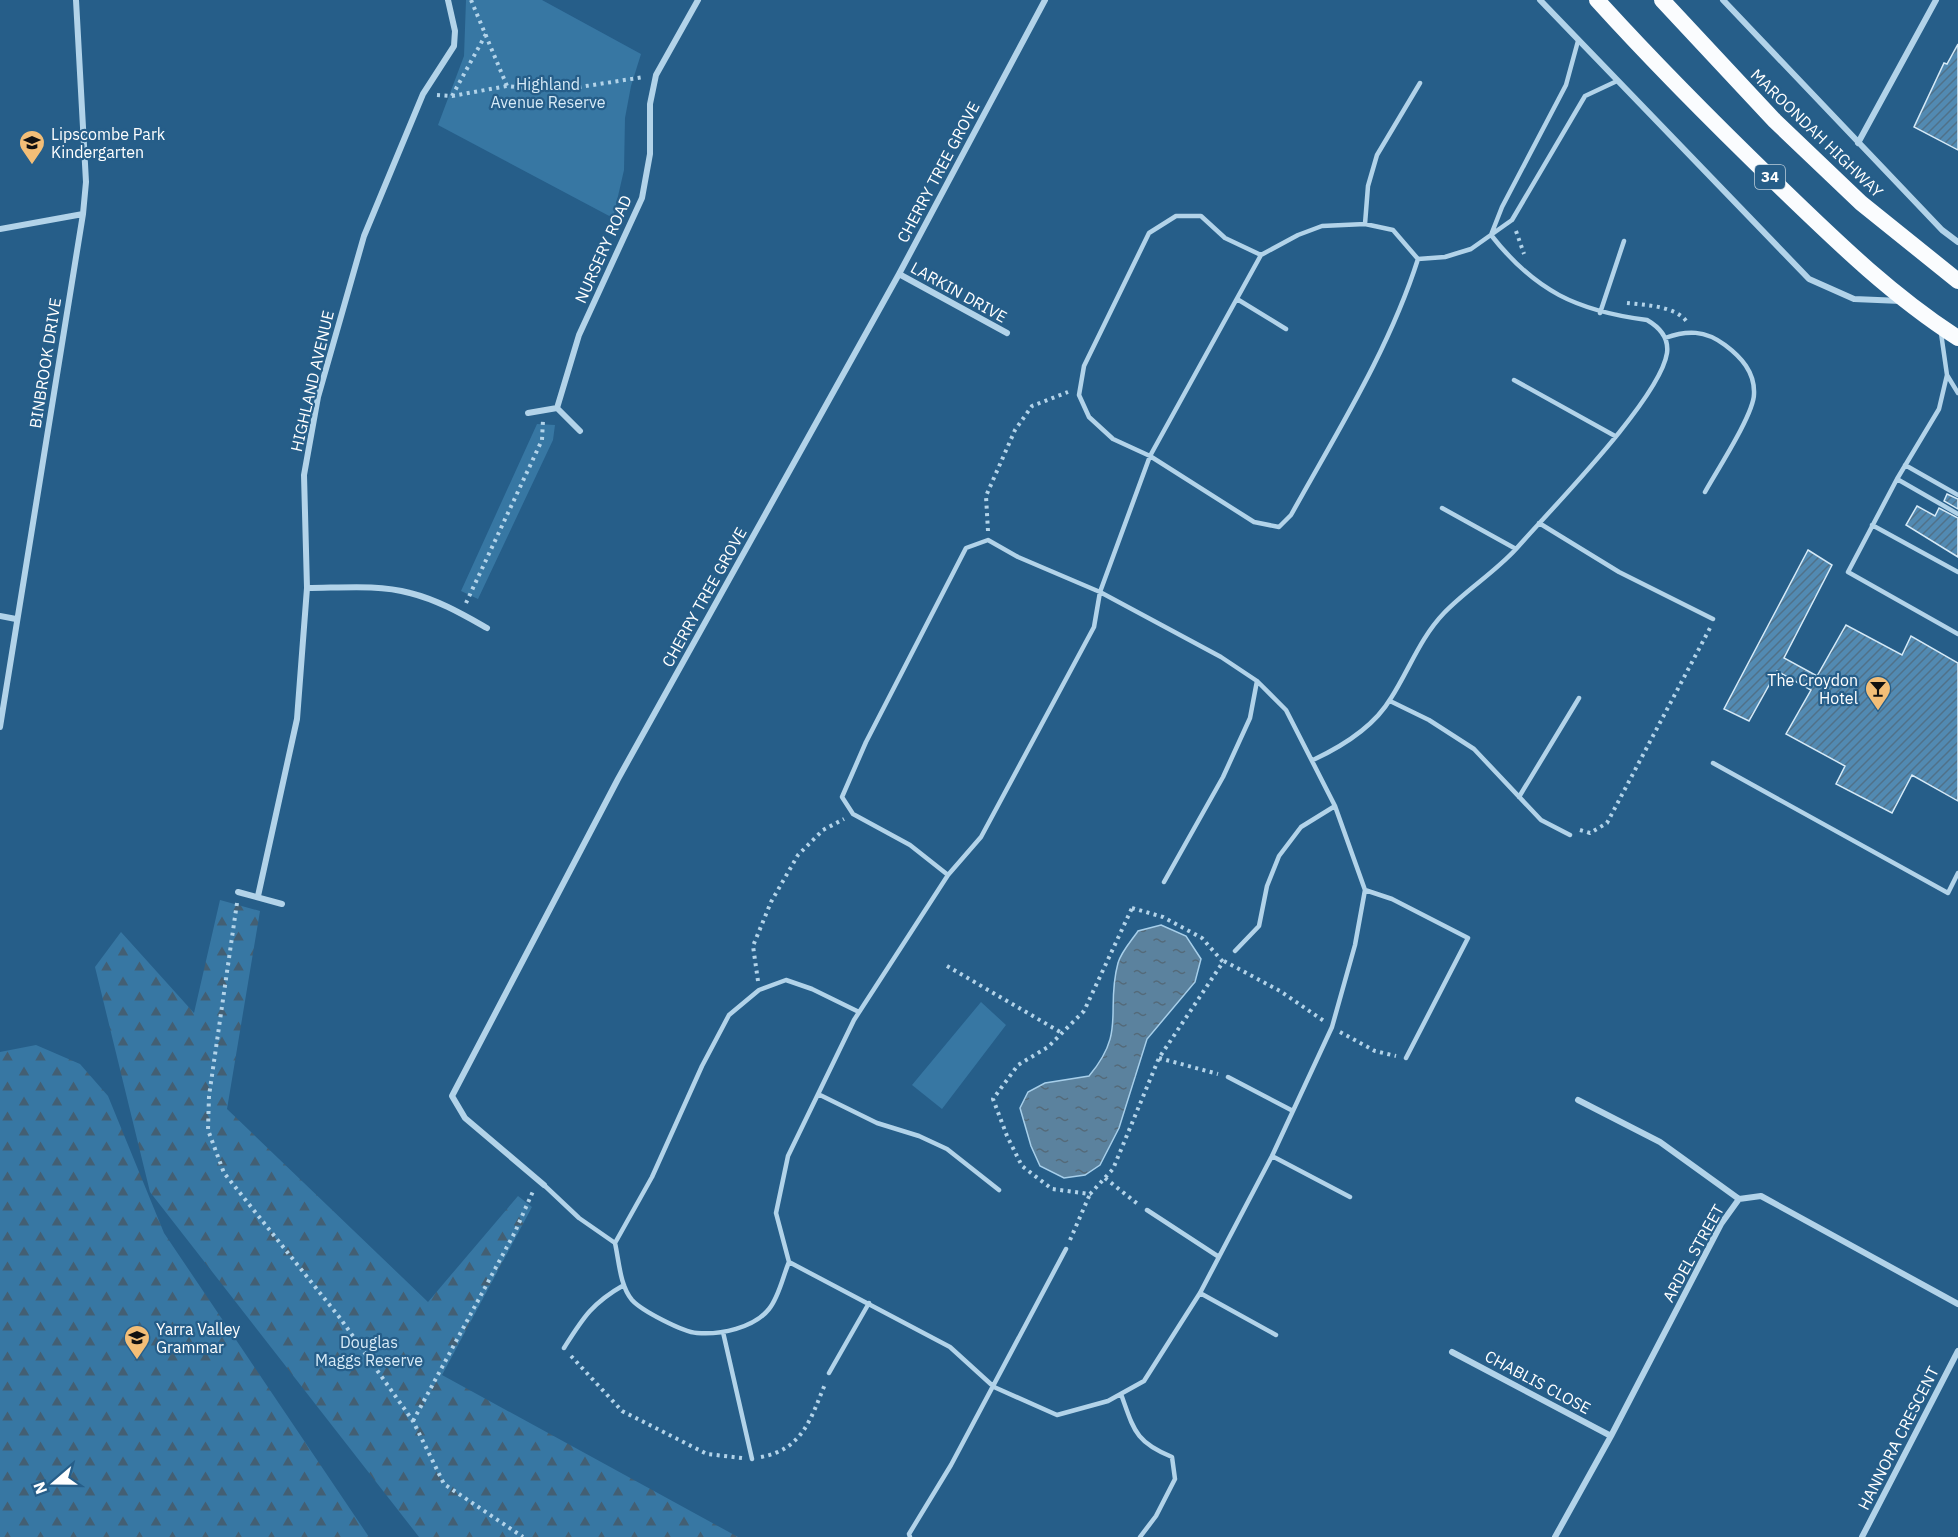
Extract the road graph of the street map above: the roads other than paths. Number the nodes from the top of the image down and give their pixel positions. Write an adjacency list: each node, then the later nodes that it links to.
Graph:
1 (76, 0): 14 (street, BINBROOK DRIVE)
2 (448, 0): 50 (street, HIGHLAND AVENUE)
3 (698, 0): 35 (street, NURSERY ROAD)
4 (1045, 0): 22 (street, CHERRY TREE GROVE)
5 (1540, 0): 10 (street)
6 (1597, 0): 25 (highway, 34)
7 (1662, 0): 23 (highway, MAROONDAH HIGHWAY)
8 (1722, 0): 13 (street)
9 (1935, 0): 13 (street)
10 (1578, 41): 11 (street); 17 (lane)
11 (1617, 81): 17 (lane); 25 (street)
12 (1420, 83): 15 (lane)
13 (1858, 143): 19 (street)
14 (83, 214): 16 (street); 53 (street, BINBROOK DRIVE)
15 (1365, 224): 20 (lane); 21 (lane)
16 (0, 229)
17 (1491, 235): 21 (lane); 26 (lane)
18 (1624, 241): 26 (lane)
19 (1958, 242)
20 (1261, 255): 24 (lane); 39 (lane)
21 (1418, 259): 39 (lane)
22 (898, 274): 29 (street, LARKIN DRIVE); 81 (street, CHERRY TREE GROVE)
23 (1958, 281)
24 (1237, 300): 28 (lane); 39 (lane)
25 (1904, 301): 27 (highway, 34)
26 (1600, 313): 30 (lane)
27 (1940, 327): 31 (highway, 34); 32 (lane)
28 (1286, 329)
29 (1007, 333)
30 (1665, 338): 38 (lane); 42 (lane)
31 (1958, 338)
32 (1947, 375): 34 (lane); 40 (lane)
33 (1514, 380): 38 (lane)
34 (1958, 393)
35 (557, 408): 36 (street); 37 (street)
36 (528, 413)
37 (580, 431)
38 (1615, 436): 46 (lane)
39 (1150, 456): 51 (lane)
40 (1905, 465): 41 (lane); 43 (lane)
41 (1897, 479): 45 (lane); 47 (lane)
42 (1705, 492)
43 (1958, 495)
44 (1442, 508): 48 (lane)
45 (1958, 514)
46 (1539, 523): 48 (lane); 54 (lane)
47 (1872, 525): 49 (lane); 56 (lane)
48 (1516, 549): 59 (lane)
49 (1958, 572)
50 (307, 588): 55 (street); 71 (street, HIGHLAND AVENUE)
51 (1100, 592): 57 (lane); 67 (lane); 67 (lane)
52 (0, 616): 53 (street)
53 (16, 619): 60 (street, BINBROOK DRIVE)
54 (1713, 620)
55 (487, 628)
56 (1958, 634)
57 (1257, 681): 61 (lane); 68 (lane)
58 (1579, 698): 63 (lane)
59 (1390, 700): 61 (lane); 63 (lane)
60 (0, 727)
61 (1314, 760): 64 (lane)
62 (1713, 763): 66 (lane)
63 (1519, 797): 65 (lane)
64 (1335, 806): 69 (lane); 73 (lane)
65 (1570, 835)
66 (1958, 873)
67 (948, 874): 74 (lane)
68 (1164, 882)
69 (1365, 890): 75 (lane); 79 (lane)
70 (238, 892): 71 (street)
71 (258, 896): 72 (street)
72 (282, 904)
73 (1235, 951)
74 (859, 1012): 77 (lane); 86 (lane)
75 (1406, 1058)
76 (1228, 1077): 79 (lane)
77 (818, 1094): 82 (lane); 89 (lane)
78 (1578, 1100): 84 (street)
79 (1293, 1111): 80 (lane)
80 (1272, 1156): 83 (lane); 88 (lane)
81 (544, 1185): 86 (lane)
82 (999, 1190)
83 (1350, 1197)
84 (1739, 1199): 93 (street, ARDEL STREET); 102 (street, ARDEL STREET)
85 (1147, 1210): 88 (lane)
86 (615, 1243): 90 (lane)
87 (1066, 1249): 100 (lane)
88 (1219, 1257): 91 (lane)
89 (789, 1262): 92 (lane); 94 (lane)
90 (624, 1285): 94 (lane); 96 (lane)
91 (1200, 1293): 95 (lane); 101 (lane)
92 (869, 1303): 99 (lane); 100 (lane)
93 (1958, 1304)
94 (723, 1332): 103 (lane)
95 (1276, 1335)
96 (564, 1348)
97 (1958, 1351): 107 (street, HANNORA CRESCENT)
98 (1452, 1352): 102 (street, CHABLIS CLOSE)
99 (829, 1372)
100 (994, 1387): 101 (lane); 104 (lane)
101 (1121, 1394): 105 (lane)
102 (1611, 1436): 106 (street, ARDEL STREET)
103 (752, 1459)
104 (910, 1537)
105 (1140, 1537)
106 (1555, 1537)
107 (1862, 1537)

